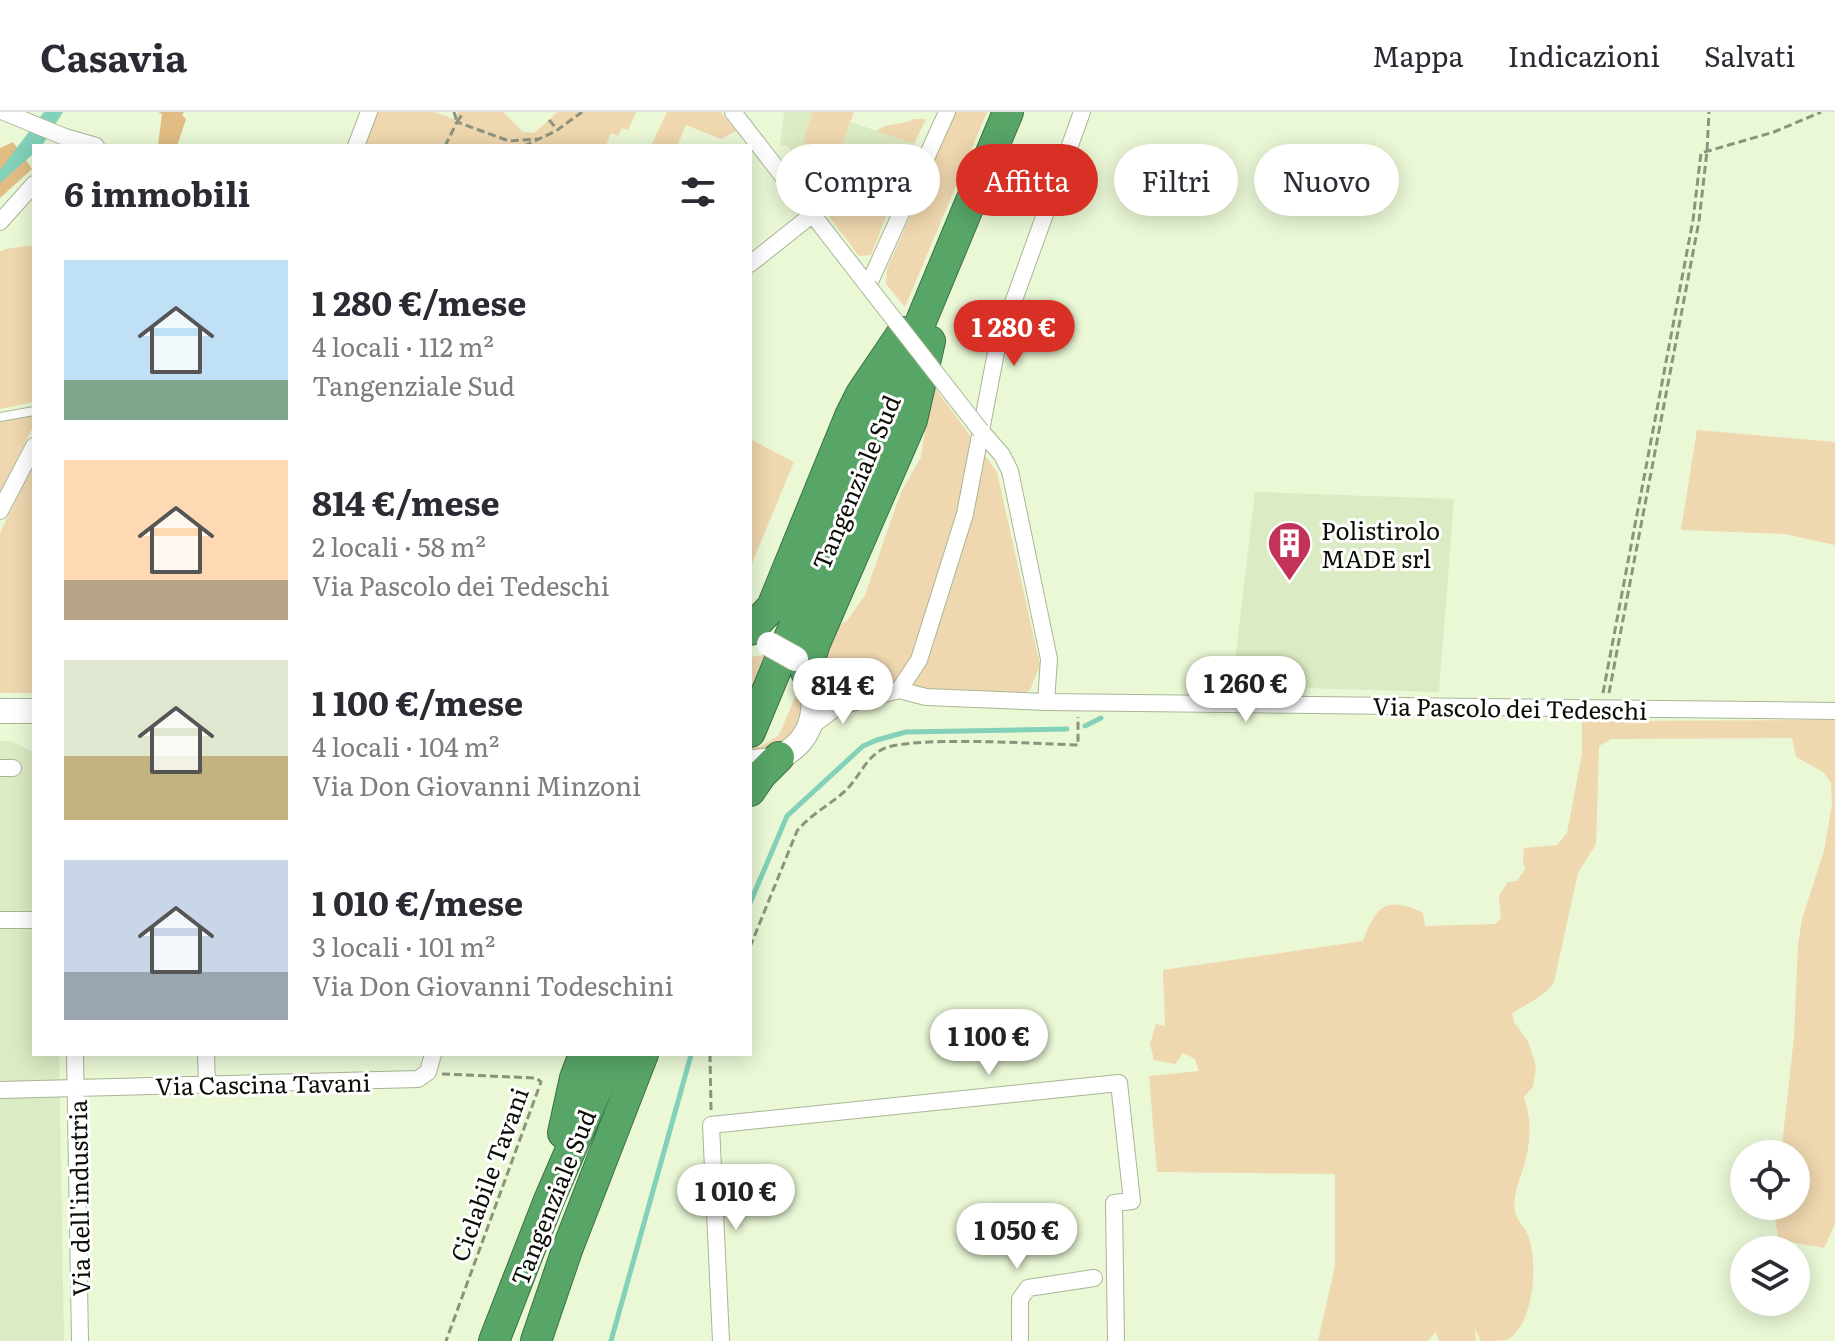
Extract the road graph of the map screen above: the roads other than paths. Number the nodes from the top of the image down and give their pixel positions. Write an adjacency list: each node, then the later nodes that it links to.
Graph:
1 (4, 112): 7 (street)
2 (369, 112): 9 (street)
3 (733, 112): 10 (street)
4 (947, 112): 16 (street)
5 (1008, 112): 17 (highway, Tangenziale Sud)
6 (1082, 112): 20 (street)
7 (25, 116): 8 (street)
8 (64, 142)
9 (357, 144)
10 (776, 167)
11 (32, 186): 14 (street)
12 (810, 216): 15 (street)
13 (815, 216): 16 (street)
14 (0, 222)
15 (752, 262)
16 (868, 286): 20 (street, bridge)
17 (922, 322): 23 (highway); 25 (highway, Tangenziale Sud); 25 (highway)
18 (32, 411): 19 (lane)
19 (0, 417)
20 (981, 431): 26 (street); 28 (street)
21 (32, 450): 22 (street)
22 (0, 511)
23 (752, 637)
24 (752, 639): 25 (street, bridge)
25 (796, 661): 27 (street); 30 (highway, Tangenziale Sud); 31 (street)
26 (899, 690): 27 (street); 28 (street, Via Pascolo dei Tedeschi)
27 (867, 700): 31 (street)
28 (1046, 702): 29 (street, Via Pascolo dei Tedeschi)
29 (1835, 711)
30 (752, 729)
31 (808, 729): 32 (street)
32 (763, 760): 33 (highway)
33 (752, 788)
34 (0, 920): 35 (street)
35 (32, 920)
36 (75, 1056): 43 (street, Via dell'industria)
37 (206, 1056): 42 (street)
38 (432, 1056): 42 (street, Via Cascina Tavani)
39 (583, 1056): 45 (highway)
40 (611, 1056): 45 (highway, Tangenziale Sud)
41 (642, 1056): 46 (highway)
42 (207, 1084): 43 (street, Via Cascina Tavani)
43 (76, 1087): 44 (street, Via Cascina Tavani); 48 (street, Via dell'industria)
44 (0, 1090)
45 (549, 1200): 49 (highway, Tangenziale Sud)
46 (567, 1250): 50 (highway); 51 (highway)
47 (1094, 1278): 53 (street)
48 (80, 1341)
49 (494, 1341)
50 (513, 1341)
51 (536, 1341)
52 (721, 1341): 54 (street)
53 (1020, 1341)
54 (1116, 1341)

